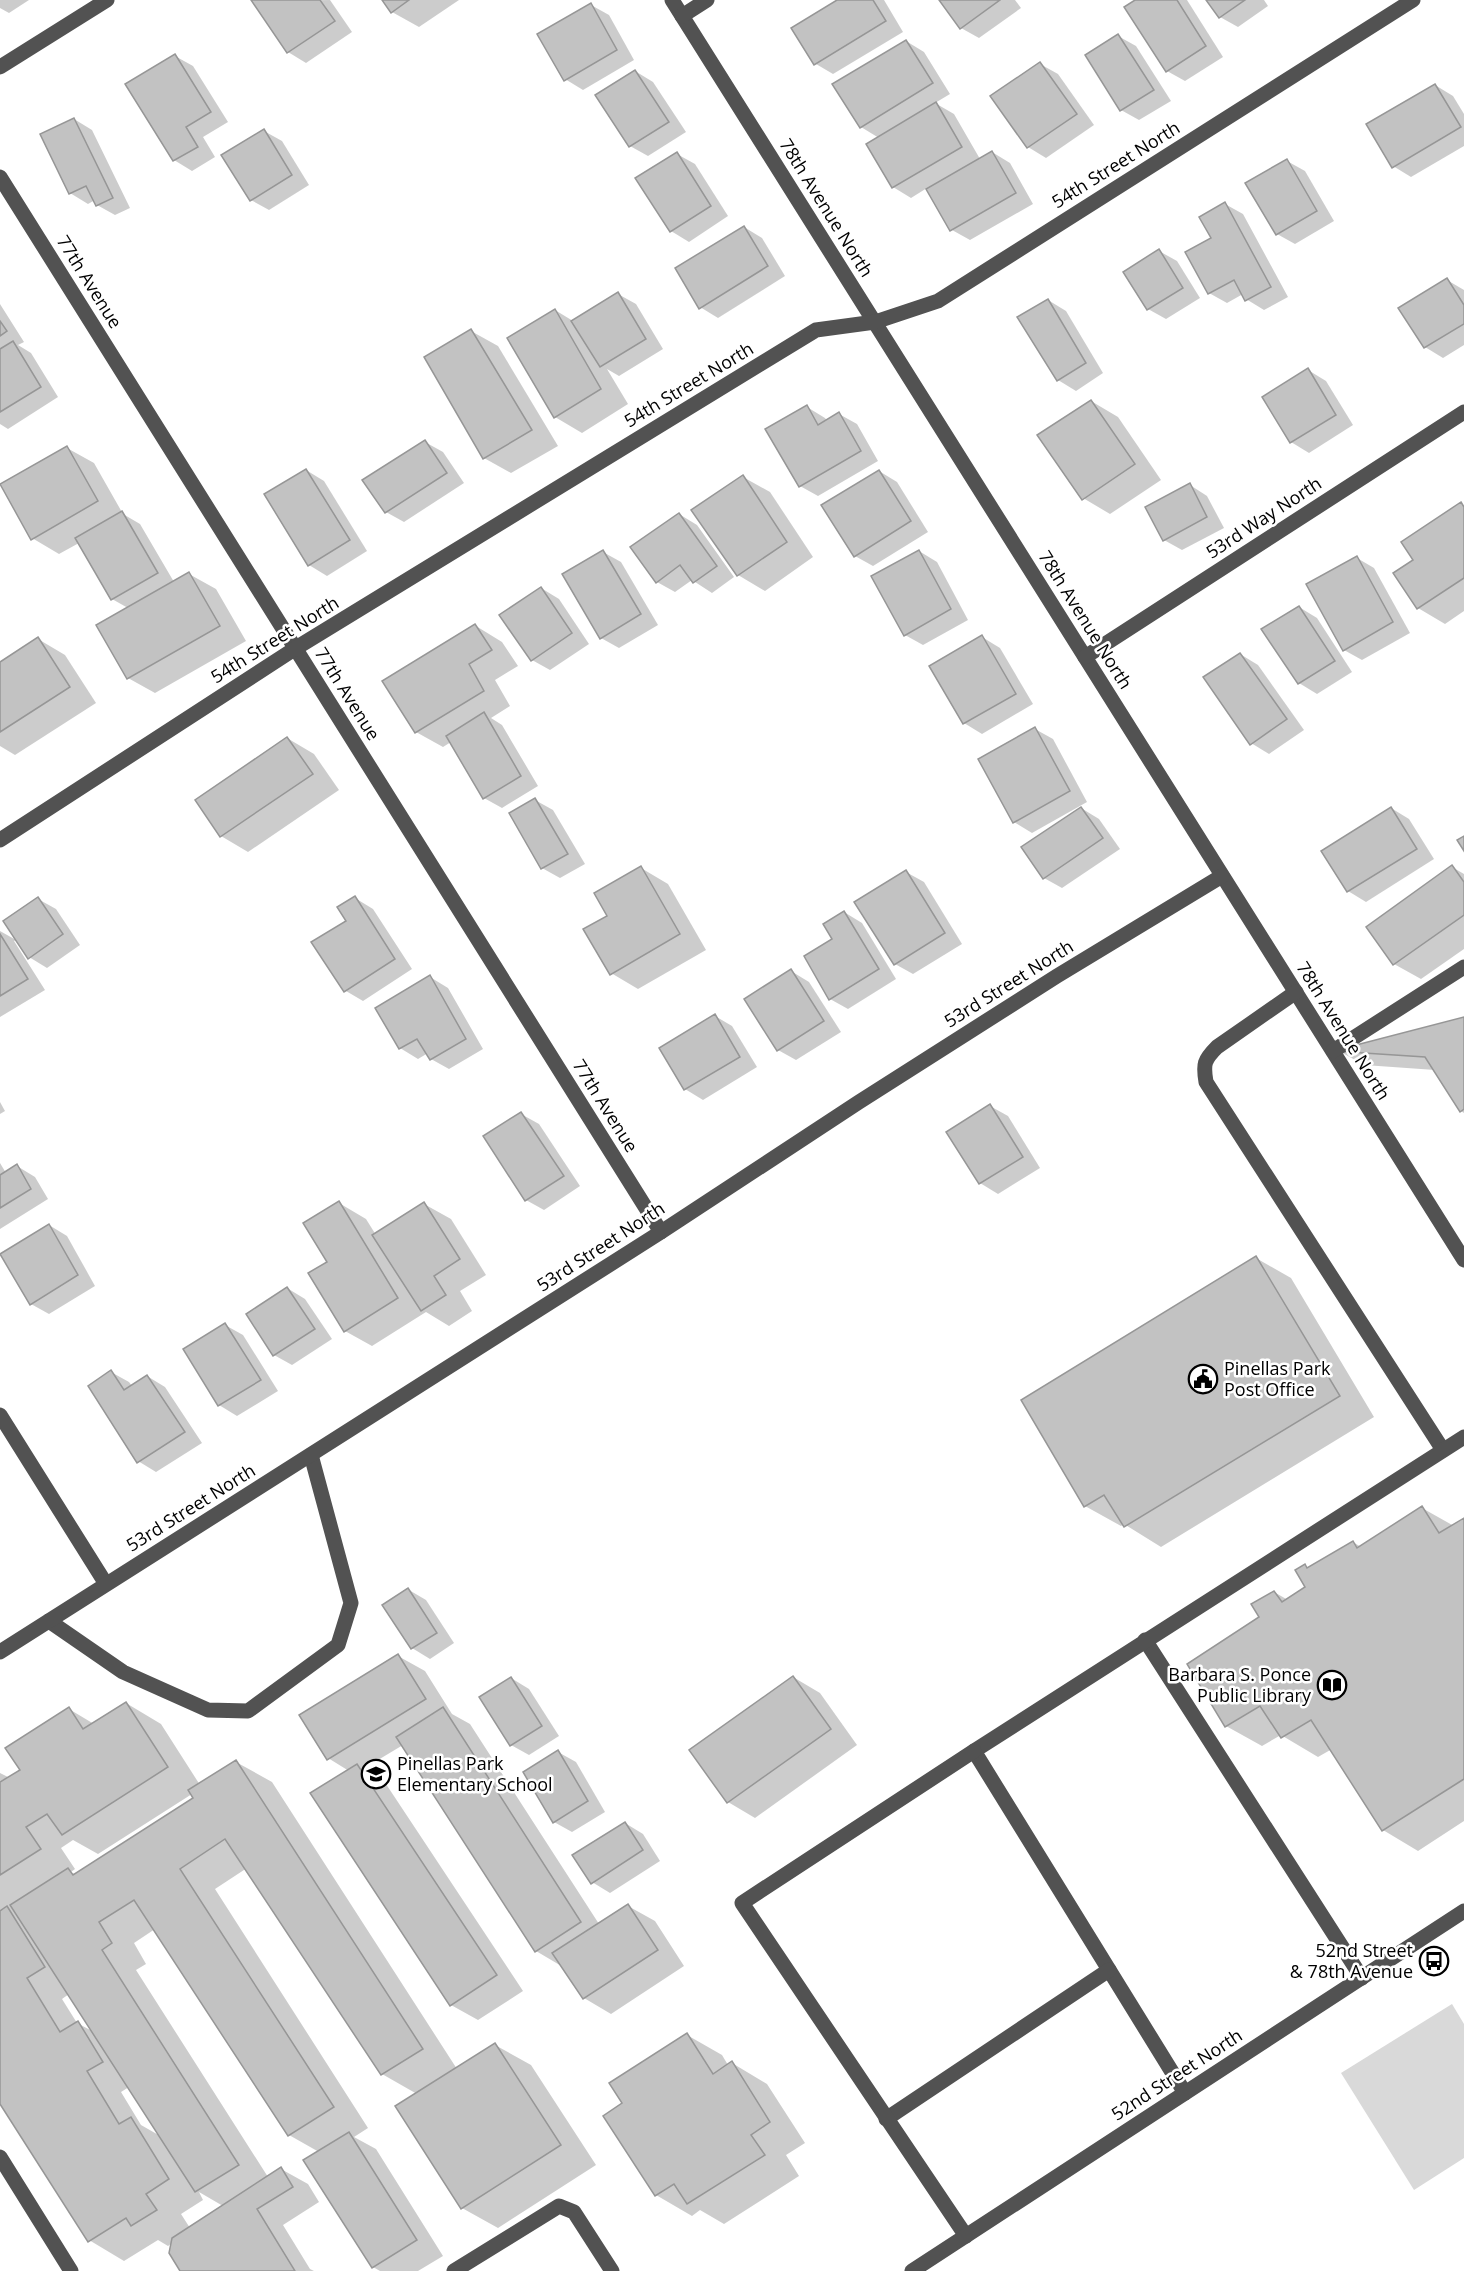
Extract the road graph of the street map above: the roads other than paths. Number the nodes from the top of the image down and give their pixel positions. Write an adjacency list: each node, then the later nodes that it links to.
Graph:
1 (107, 0): 6 (street)
2 (672, 0): 5 (street, 78th Avenue North)
3 (707, 0): 5 (street)
4 (1413, 0): 8 (street, 54th Street North)
5 (682, 16): 8 (street, 78th Avenue North)
6 (0, 67)
7 (0, 177): 10 (street, 77th Avenue)
8 (875, 322): 10 (street, 54th Street North); 11 (street, 78th Avenue North)
9 (1464, 412): 11 (street, 53rd Way North)
10 (296, 648): 12 (street, 54th Street North); 17 (street, 77th Avenue)
11 (1085, 657): 13 (street, 78th Avenue North)
12 (0, 840)
13 (1222, 876): 15 (street, 78th Avenue North); 17 (street, 53rd Street North)
14 (1464, 967): 16 (street)
15 (1296, 992): 16 (street, 78th Avenue North); 21 (street)
16 (1333, 1051): 18 (street, 78th Avenue North)
17 (662, 1232): 22 (street, 53rd Street North)
18 (1464, 1260)
19 (0, 1415): 23 (street)
20 (1464, 1437): 21 (street)
21 (1443, 1450): 25 (street)
22 (310, 1455): 23 (street, 53rd Street North); 24 (street)
23 (106, 1584): 24 (street, 53rd Street North)
24 (49, 1621): 26 (street, 53rd Street North)
25 (1145, 1640): 27 (street); 30 (street)
26 (0, 1652)
27 (974, 1751): 29 (street); 32 (street)
28 (1464, 1911): 30 (street, 52nd Street North)
29 (1109, 1970): 31 (street); 32 (street)
30 (1362, 1978): 31 (street, 52nd Street North)
31 (1185, 2093): 34 (street, 52nd Street North)
32 (886, 2119): 34 (street)
33 (0, 2157): 36 (street)
34 (966, 2236): 35 (street, 52nd Street North)
35 (930, 2266): 39 (street, 52nd Street North)
36 (71, 2271)
37 (454, 2271): 38 (street)
38 (612, 2271)
39 (912, 2271)

